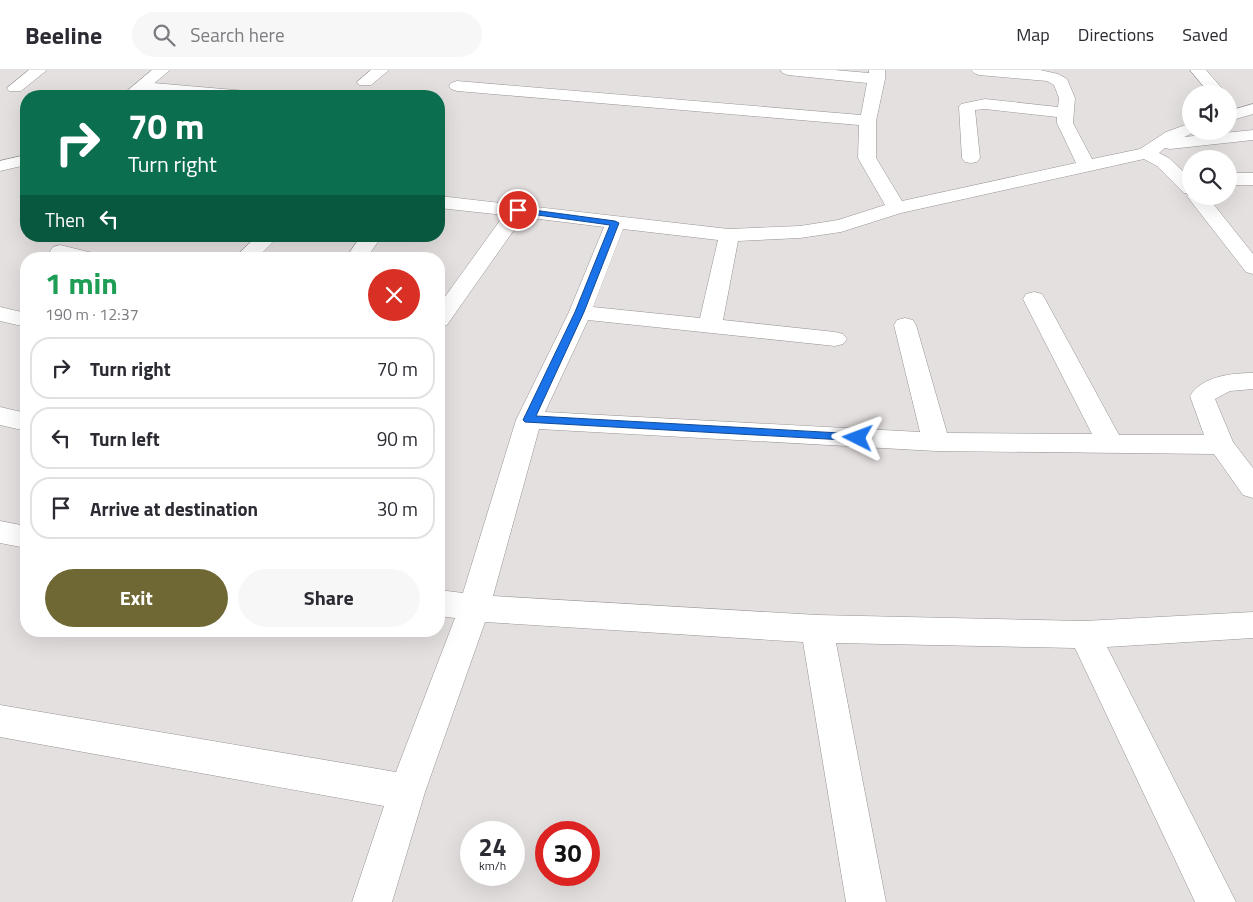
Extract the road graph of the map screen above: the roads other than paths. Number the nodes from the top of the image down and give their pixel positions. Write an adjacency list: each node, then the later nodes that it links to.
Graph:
1 (39, 70): 11 (street)
2 (162, 70): 12 (street)
3 (381, 70): 9 (street)
4 (788, 70): 8 (street)
5 (979, 70): 13 (street)
6 (1198, 70): 10 (street)
7 (482, 73): 14 (street)
8 (877, 75): 14 (street)
9 (365, 82)
10 (1211, 85)
11 (15, 88)
12 (138, 90)
13 (1066, 113): 18 (street); 21 (street)
14 (868, 121): 27 (street)
15 (1182, 132): 17 (street)
16 (1253, 135): 17 (street)
17 (1152, 149): 21 (street); 22 (street)
18 (971, 158)
19 (20, 161): 20 (street)
20 (0, 166)
21 (1087, 167): 27 (street)
22 (1182, 177)
23 (1237, 179): 24 (street)
24 (1253, 179)
25 (445, 203): 28 (street)
26 (1204, 205): 31 (street)
27 (896, 208): 30 (street)
28 (518, 210): 29 (street); 37 (street)
29 (615, 223): 30 (street); 38 (street)
30 (730, 235): 42 (street)
31 (1231, 241): 33 (street); 35 (street)
32 (262, 242): 34 (street)
33 (1253, 242)
34 (251, 252)
35 (1253, 268)
36 (1034, 299): 49 (street)
37 (445, 312)
38 (580, 312): 42 (street); 46 (street)
39 (0, 314): 40 (street)
40 (20, 319)
41 (905, 325): 48 (street)
42 (710, 326): 43 (street)
43 (835, 340)
44 (1253, 381): 50 (street)
45 (0, 416): 47 (street)
46 (529, 420): 48 (street); 55 (street)
47 (20, 421)
48 (936, 442): 49 (street)
49 (1111, 445): 50 (street)
50 (1221, 445): 51 (street)
51 (1253, 488)
52 (0, 532): 53 (street)
53 (20, 536)
54 (445, 604): 55 (street)
55 (474, 608): 57 (street); 60 (street)
56 (1253, 625): 58 (street)
57 (817, 629): 58 (street); 62 (street)
58 (1084, 634): 63 (street)
59 (0, 721): 60 (street)
60 (406, 792): 61 (street)
61 (372, 902)
62 (866, 902)
63 (1216, 902)

